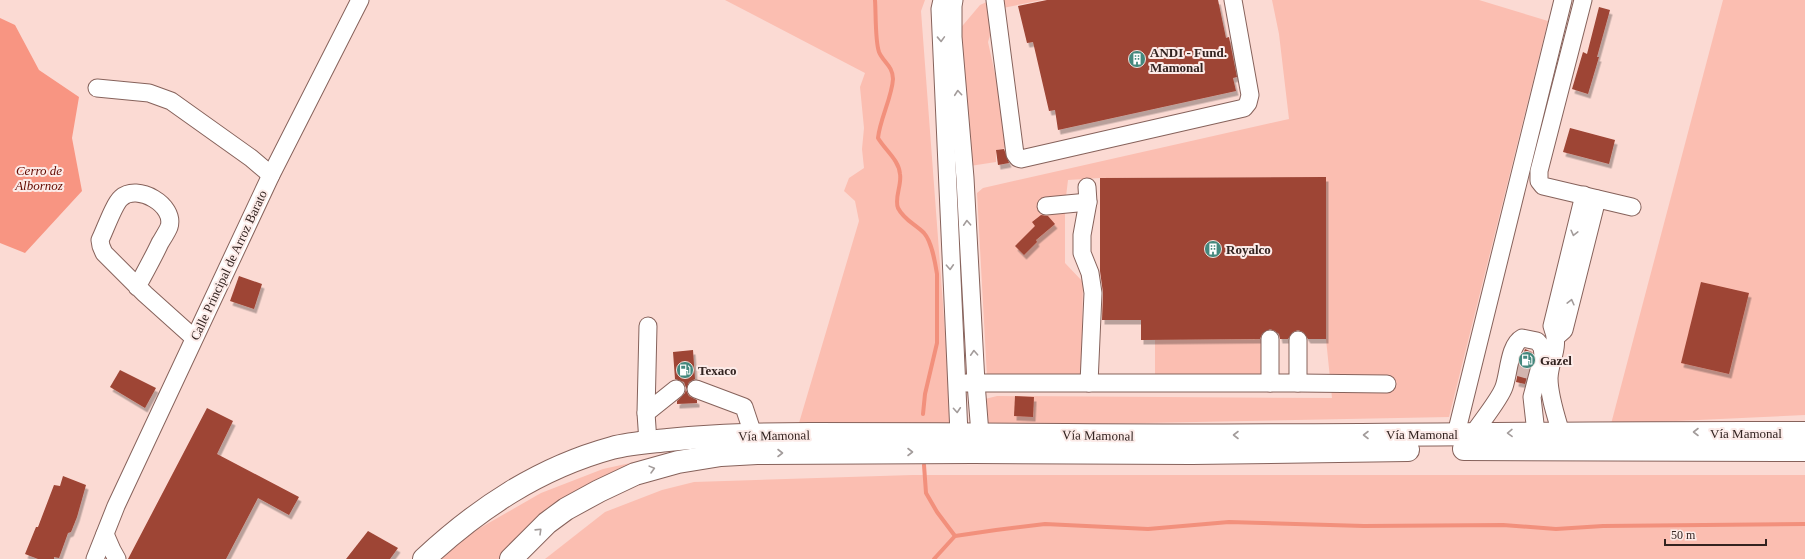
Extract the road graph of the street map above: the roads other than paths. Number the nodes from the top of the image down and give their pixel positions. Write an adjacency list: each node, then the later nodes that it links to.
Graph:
1 (360, 0): 8 (street, Calle Principal de Arroz Barato)
2 (995, 0): 3 (street)
3 (1233, 0)
4 (1563, 0): 34 (street)
5 (1583, 0): 11 (street)
6 (951, 3): 9 (street, one-way to 6); 10 (street, one-way to 10)
7 (97, 88): 8 (street)
8 (271, 175): 16 (street, Calle Principal de Arroz Barato)
9 (965, 178): 10 (street); 20 (street, one-way to 9)
10 (946, 181): 19 (street, one-way to 19)
11 (1590, 197): 13 (street); 29 (street)
12 (1046, 206): 21 (street)
13 (1632, 207)
14 (137, 287): 14 (street); 16 (street)
15 (648, 326): 27 (street)
16 (194, 338): 37 (street, Calle Principal de Arroz Barato)
17 (1270, 339): 23 (street)
18 (1298, 340): 22 (street)
19 (955, 383): 20 (street); 32 (street, one-way to 32)
20 (976, 383): 21 (street); 33 (street)
21 (1089, 383): 23 (street)
22 (1298, 383): 23 (street); 24 (street)
23 (1270, 384)
24 (1387, 384)
25 (676, 388): 27 (street)
26 (696, 389): 31 (street)
27 (646, 413): 35 (street)
28 (1536, 433): 29 (main road, Vía Mamonal); 34 (main road, Vía Mamonal, one-way to 34); 34 (street)
29 (1561, 433): 30 (main road, Vía Mamonal, one-way to 29)
30 (1805, 433)
31 (753, 434): 32 (main road, Vía Mamonal); 35 (main road, Vía Mamonal)
32 (959, 434): 33 (main road, Vía Mamonal)
33 (980, 434): 34 (main road, Vía Mamonal, one-way to 33)
34 (1465, 434)
35 (648, 442): 40 (main road, Vía Mamonal)
36 (1805, 450): 41 (main road, Vía Mamonal, one-way to 36)
37 (105, 534): 38 (street, Calle Principal de Arroz Barato); 39 (street)
38 (95, 559)
39 (117, 559)
40 (424, 559)
41 (511, 559)

